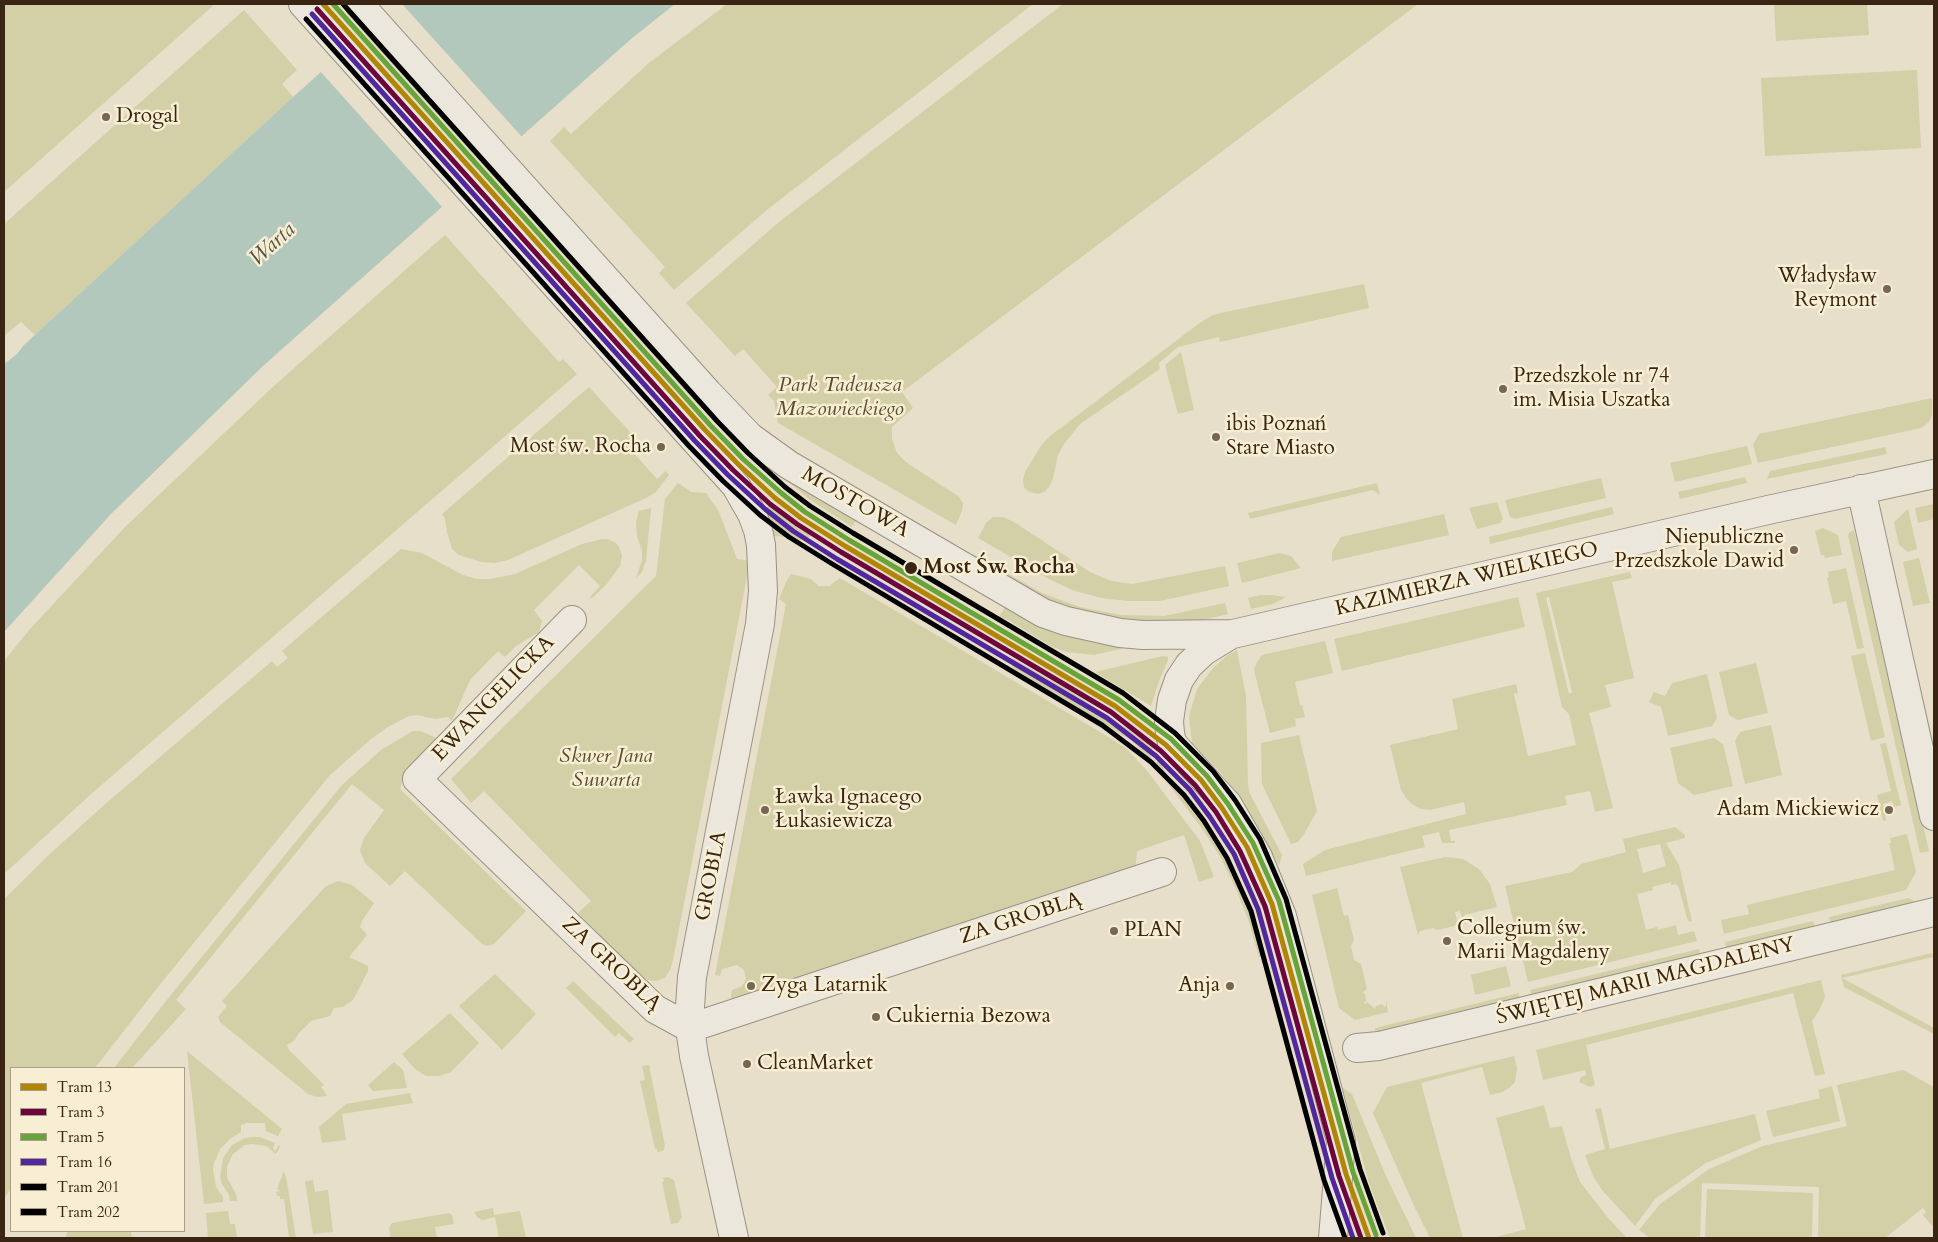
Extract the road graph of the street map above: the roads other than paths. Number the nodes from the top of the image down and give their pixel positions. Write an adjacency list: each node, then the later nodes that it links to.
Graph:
1 (303, 4): 11 (street, GROBLA)
2 (359, 4): 6 (street, MOSTOWA)
3 (1934, 474): 4 (street, KAZIMIERZA WIELKIEGO)
4 (1861, 489): 6 (street, KAZIMIERZA WIELKIEGO); 8 (street)
5 (572, 620): 7 (street, EWANGELICKA)
6 (1233, 634): 14 (street)
7 (417, 778): 11 (street, ZA GROBLĄ)
8 (1934, 816)
9 (1162, 872): 11 (street, ZA GROBLĄ)
10 (1934, 912): 12 (street, ŚWIĘTEJ MARII MAGDALENY)
11 (690, 1028): 13 (street, GROBLA)
12 (1357, 1048)
13 (734, 1238)
14 (1333, 1238)

